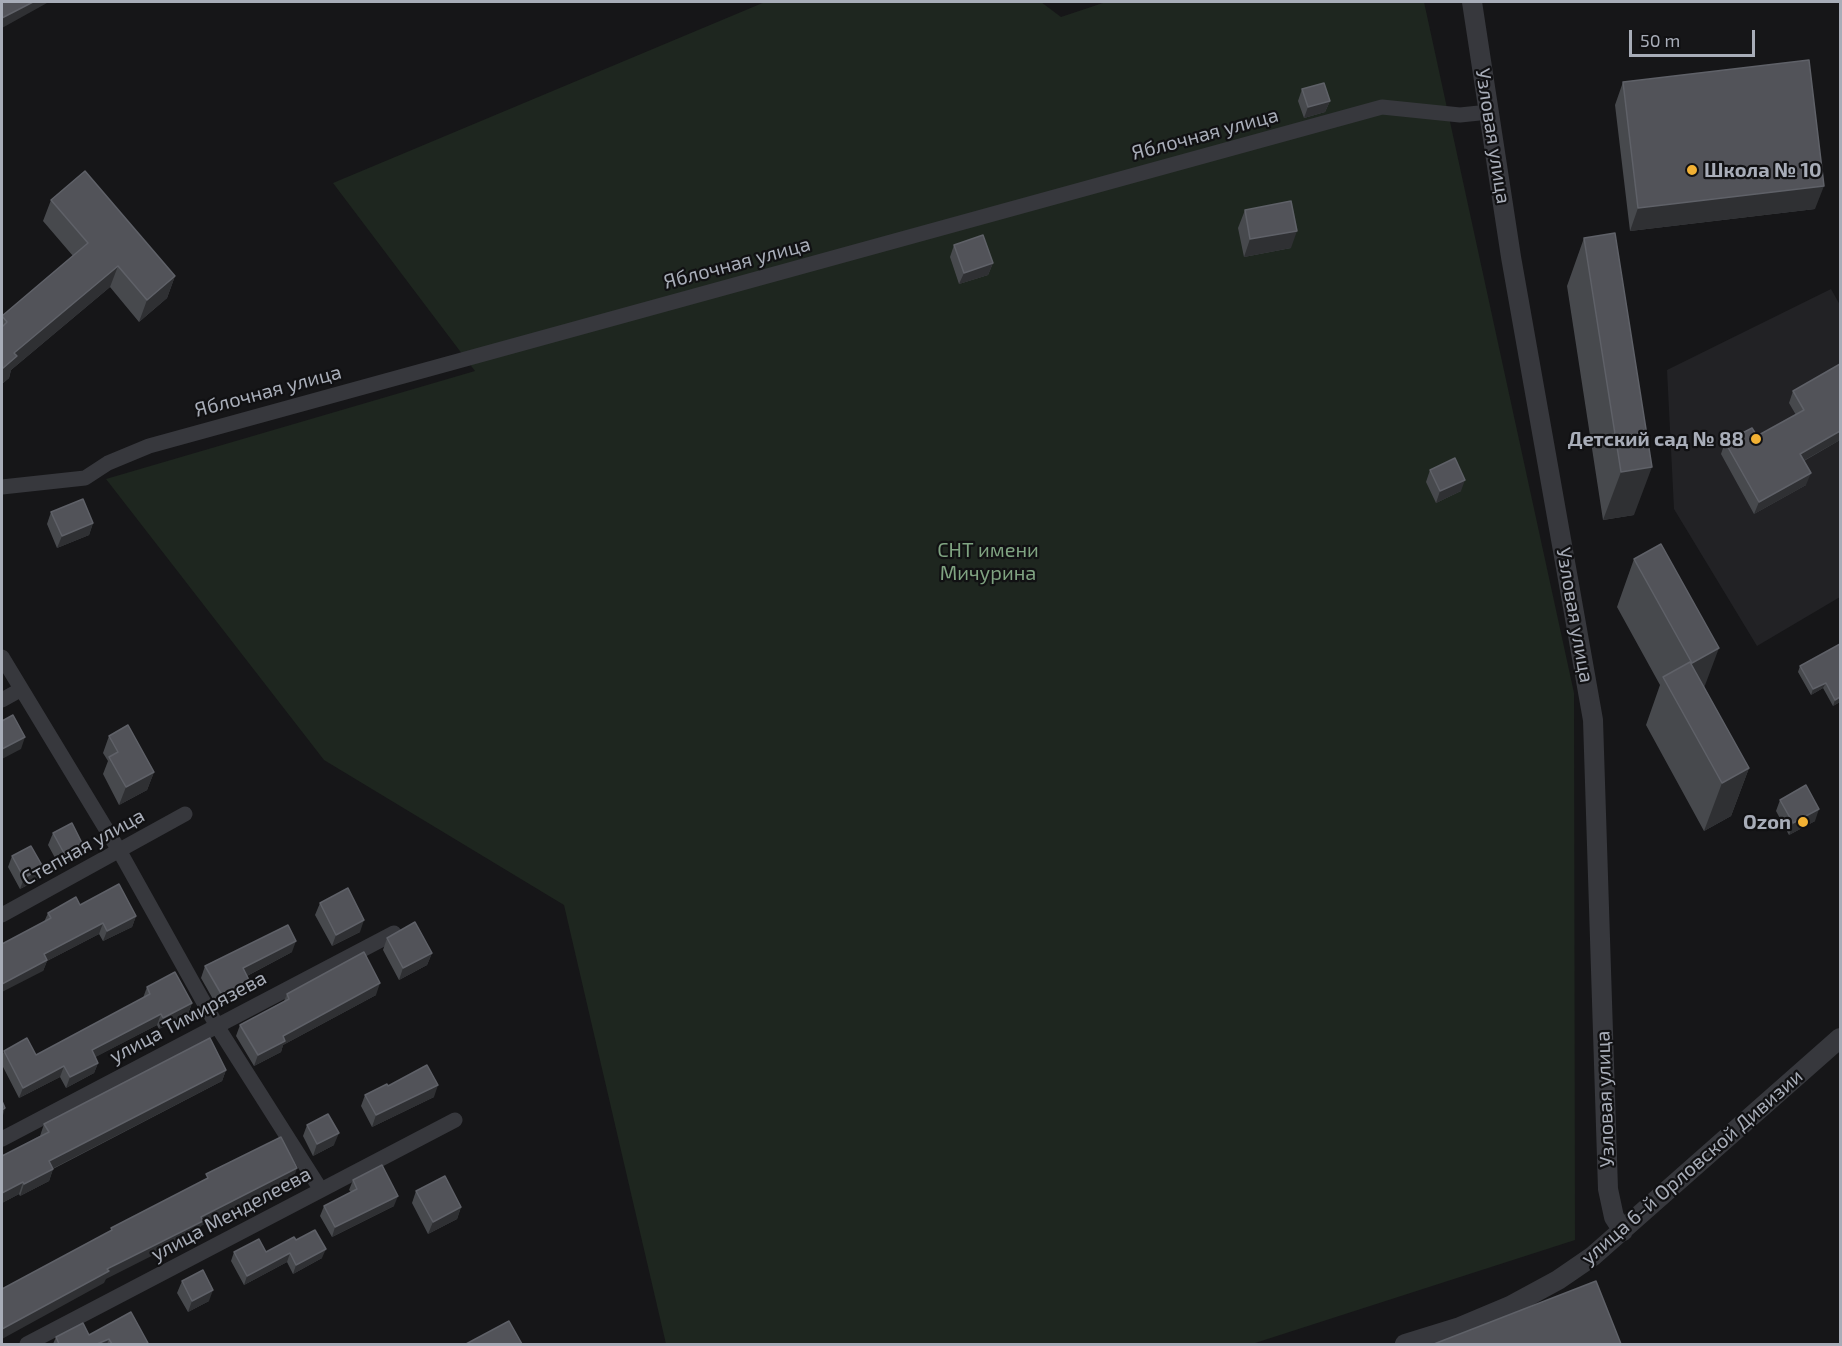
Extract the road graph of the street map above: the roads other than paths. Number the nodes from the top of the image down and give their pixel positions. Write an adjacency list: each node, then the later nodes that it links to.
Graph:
1 (1472, 2): 2 (street, Узловая улица)
2 (1489, 112): 3 (street, Яблочная улица); 16 (street, Узловая улица)
3 (2, 487)
4 (2, 657): 5 (street)
5 (20, 690): 6 (street); 8 (street)
6 (2, 700)
7 (185, 814): 8 (street, Степная улица)
8 (120, 852): 9 (street, Степная улица); 11 (street)
9 (2, 915)
10 (394, 933): 11 (street, улица Тимирязева)
11 (217, 1026): 14 (street, улица Тимирязева); 15 (street)
12 (1840, 1038): 16 (street, улица 6-й Орловской Дивизии)
13 (455, 1120): 15 (street, улица Менделеева)
14 (2, 1138)
15 (321, 1190): 17 (street, улица Менделеева)
16 (1623, 1231): 18 (street, улица 6-й Орловской Дивизии)
17 (27, 1344)
18 (1405, 1344)

